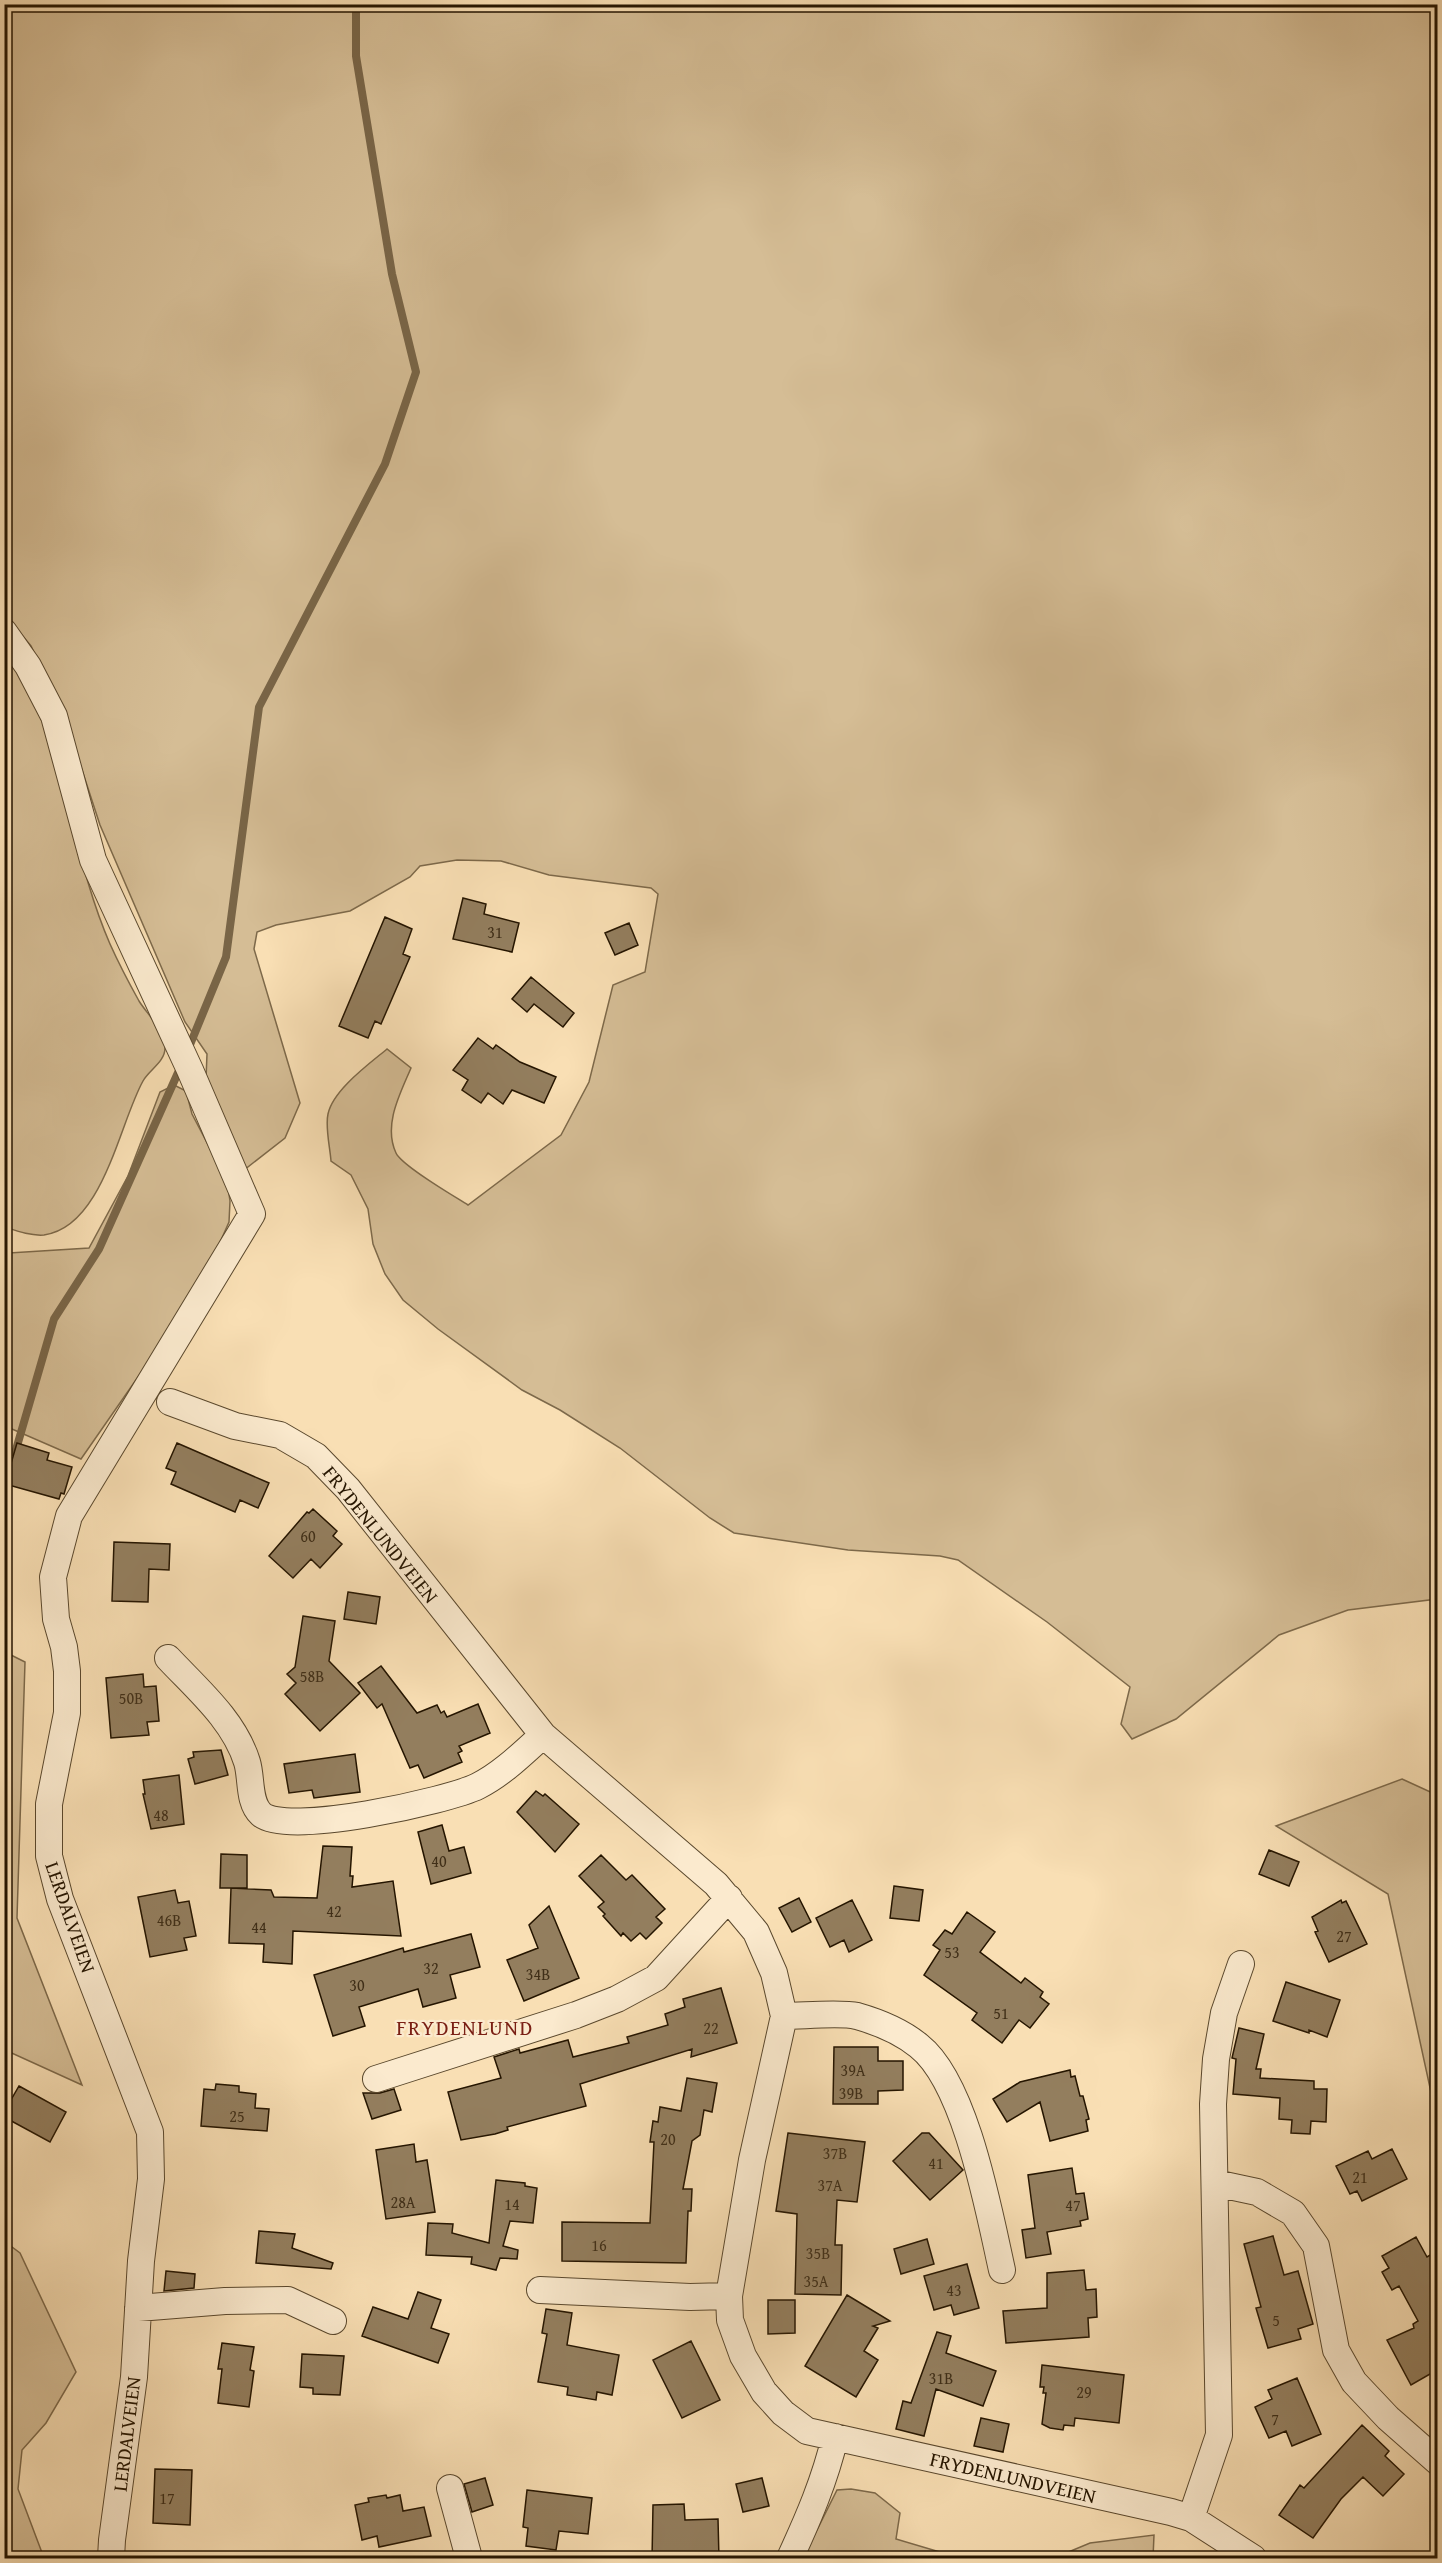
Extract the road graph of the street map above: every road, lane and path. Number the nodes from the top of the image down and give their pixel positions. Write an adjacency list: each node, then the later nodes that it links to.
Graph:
1 (4, 632): 13 (street, LERDALVEIEN)
2 (170, 1402): 4 (street, FRYDENLUNDVEIEN)
3 (168, 1658): 4 (street)
4 (543, 1735): 5 (street, FRYDENLUNDVEIEN)
5 (729, 1898): 7 (street, FRYDENLUNDVEIEN); 8 (street)
6 (1241, 1964): 9 (street)
7 (784, 2016): 10 (street); 12 (street, FRYDENLUNDVEIEN)
8 (376, 2079)
9 (1215, 2183): 16 (street); 18 (street)
10 (1002, 2270)
11 (540, 2290): 12 (street)
12 (729, 2296): 15 (street, FRYDENLUNDVEIEN)
13 (138, 2308): 14 (street); 19 (street, LERDALVEIEN)
14 (333, 2321)
15 (835, 2437): 18 (street, FRYDENLUNDVEIEN); 21 (street)
16 (1437, 2462)
17 (450, 2488): 20 (street)
18 (1191, 2518): 22 (street, FRYDENLUNDVEIEN)
19 (111, 2559)
20 (468, 2559)
21 (790, 2559)
22 (1253, 2559)

